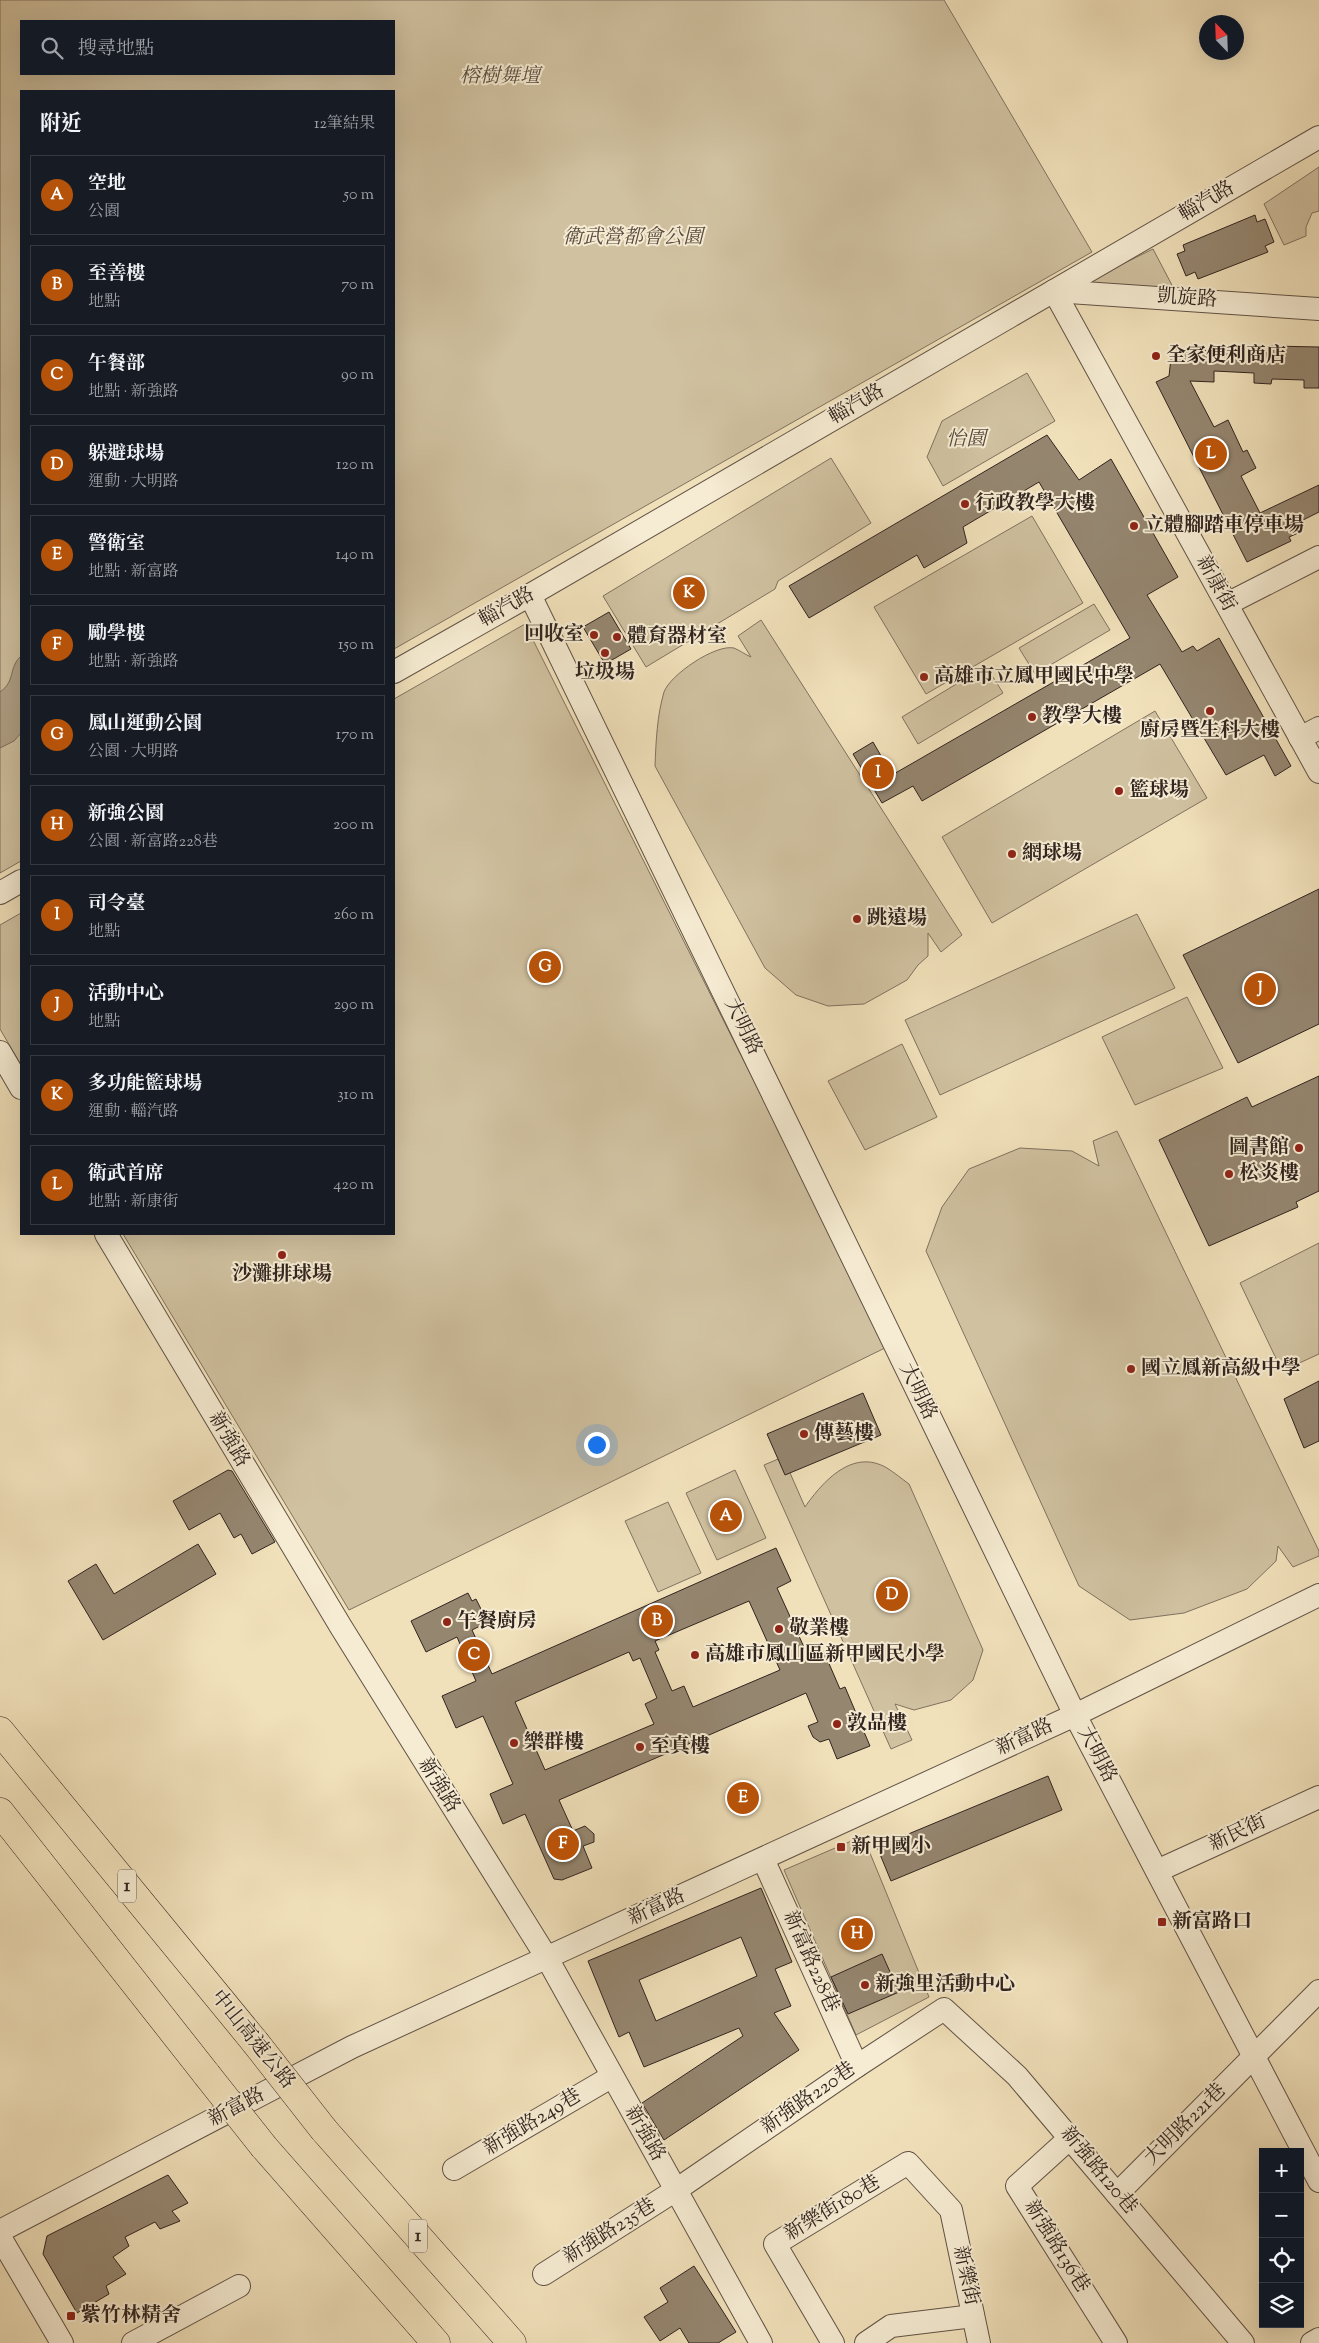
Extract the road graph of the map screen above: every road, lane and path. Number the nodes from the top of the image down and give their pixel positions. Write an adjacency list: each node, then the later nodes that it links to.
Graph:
1 (1319, 136): 2 (street, 輜汽路)
2 (1054, 291): 3 (street, 凱旋路); 5 (street, 輜汽路); 6 (street, 新康街)
3 (1319, 310)
4 (1319, 557): 6 (street)
5 (530, 595): 7 (street, 輜汽路); 16 (street, 大明路)
6 (1227, 604): 8 (street, 新康街)
7 (395, 671)
8 (1310, 733): 9 (street, 新康街)
9 (1319, 772)
10 (20, 882): 11 (street)
11 (0, 893)
12 (0, 1052): 13 (street)
13 (20, 1086)
14 (107, 1235): 22 (street, 新強路)
15 (1319, 1595): 16 (street, 新富路)
16 (1075, 1715): 20 (street, 新富路); 21 (street, 大明路)
17 (0, 1731): 43 (highway, 中山高速公路 / 1, bridge)
18 (1319, 1797): 21 (street, 新民街)
19 (0, 1812): 42 (highway, bridge)
20 (764, 1859): 22 (street, 新富路); 26 (street, 新富路228巷)
21 (1156, 1871): 25 (street, 大明路)
22 (547, 1958): 27 (street, 新強路); 34 (street, 新富路)
23 (1319, 1991): 25 (street, 大明路221巷)
24 (944, 2009): 26 (street, 新強路220巷); 28 (street, 新強路120巷)
25 (1254, 2056): 30 (street, 大明路); 32 (street, 大明路221巷)
26 (857, 2066): 31 (street, 新強路220巷)
27 (611, 2076): 29 (street, 新強路249巷); 31 (street, 新強路)
28 (1070, 2138): 32 (street, 新強路120巷); 48 (street, 新強路136巷)
29 (454, 2169)
30 (1319, 2180)
31 (676, 2190): 36 (street, 新強路235巷); 44 (street, 新強路)
32 (1118, 2194): 49 (street, 新強路120巷)
33 (951, 2210): 38 (street, 新樂街); 45 (street, 新樂街180巷)
34 (0, 2231)
35 (0, 2236): 40 (street)
36 (544, 2274)
37 (239, 2286): 41 (street)
38 (973, 2316): 46 (street); 47 (street, 新樂街)
39 (1319, 2339): 50 (street)
40 (60, 2342)
41 (133, 2343)
42 (436, 2343)
43 (512, 2343)
44 (761, 2343)
45 (833, 2343)
46 (866, 2343)
47 (978, 2343)
48 (1116, 2343)
49 (1243, 2343)
50 (1312, 2343)

